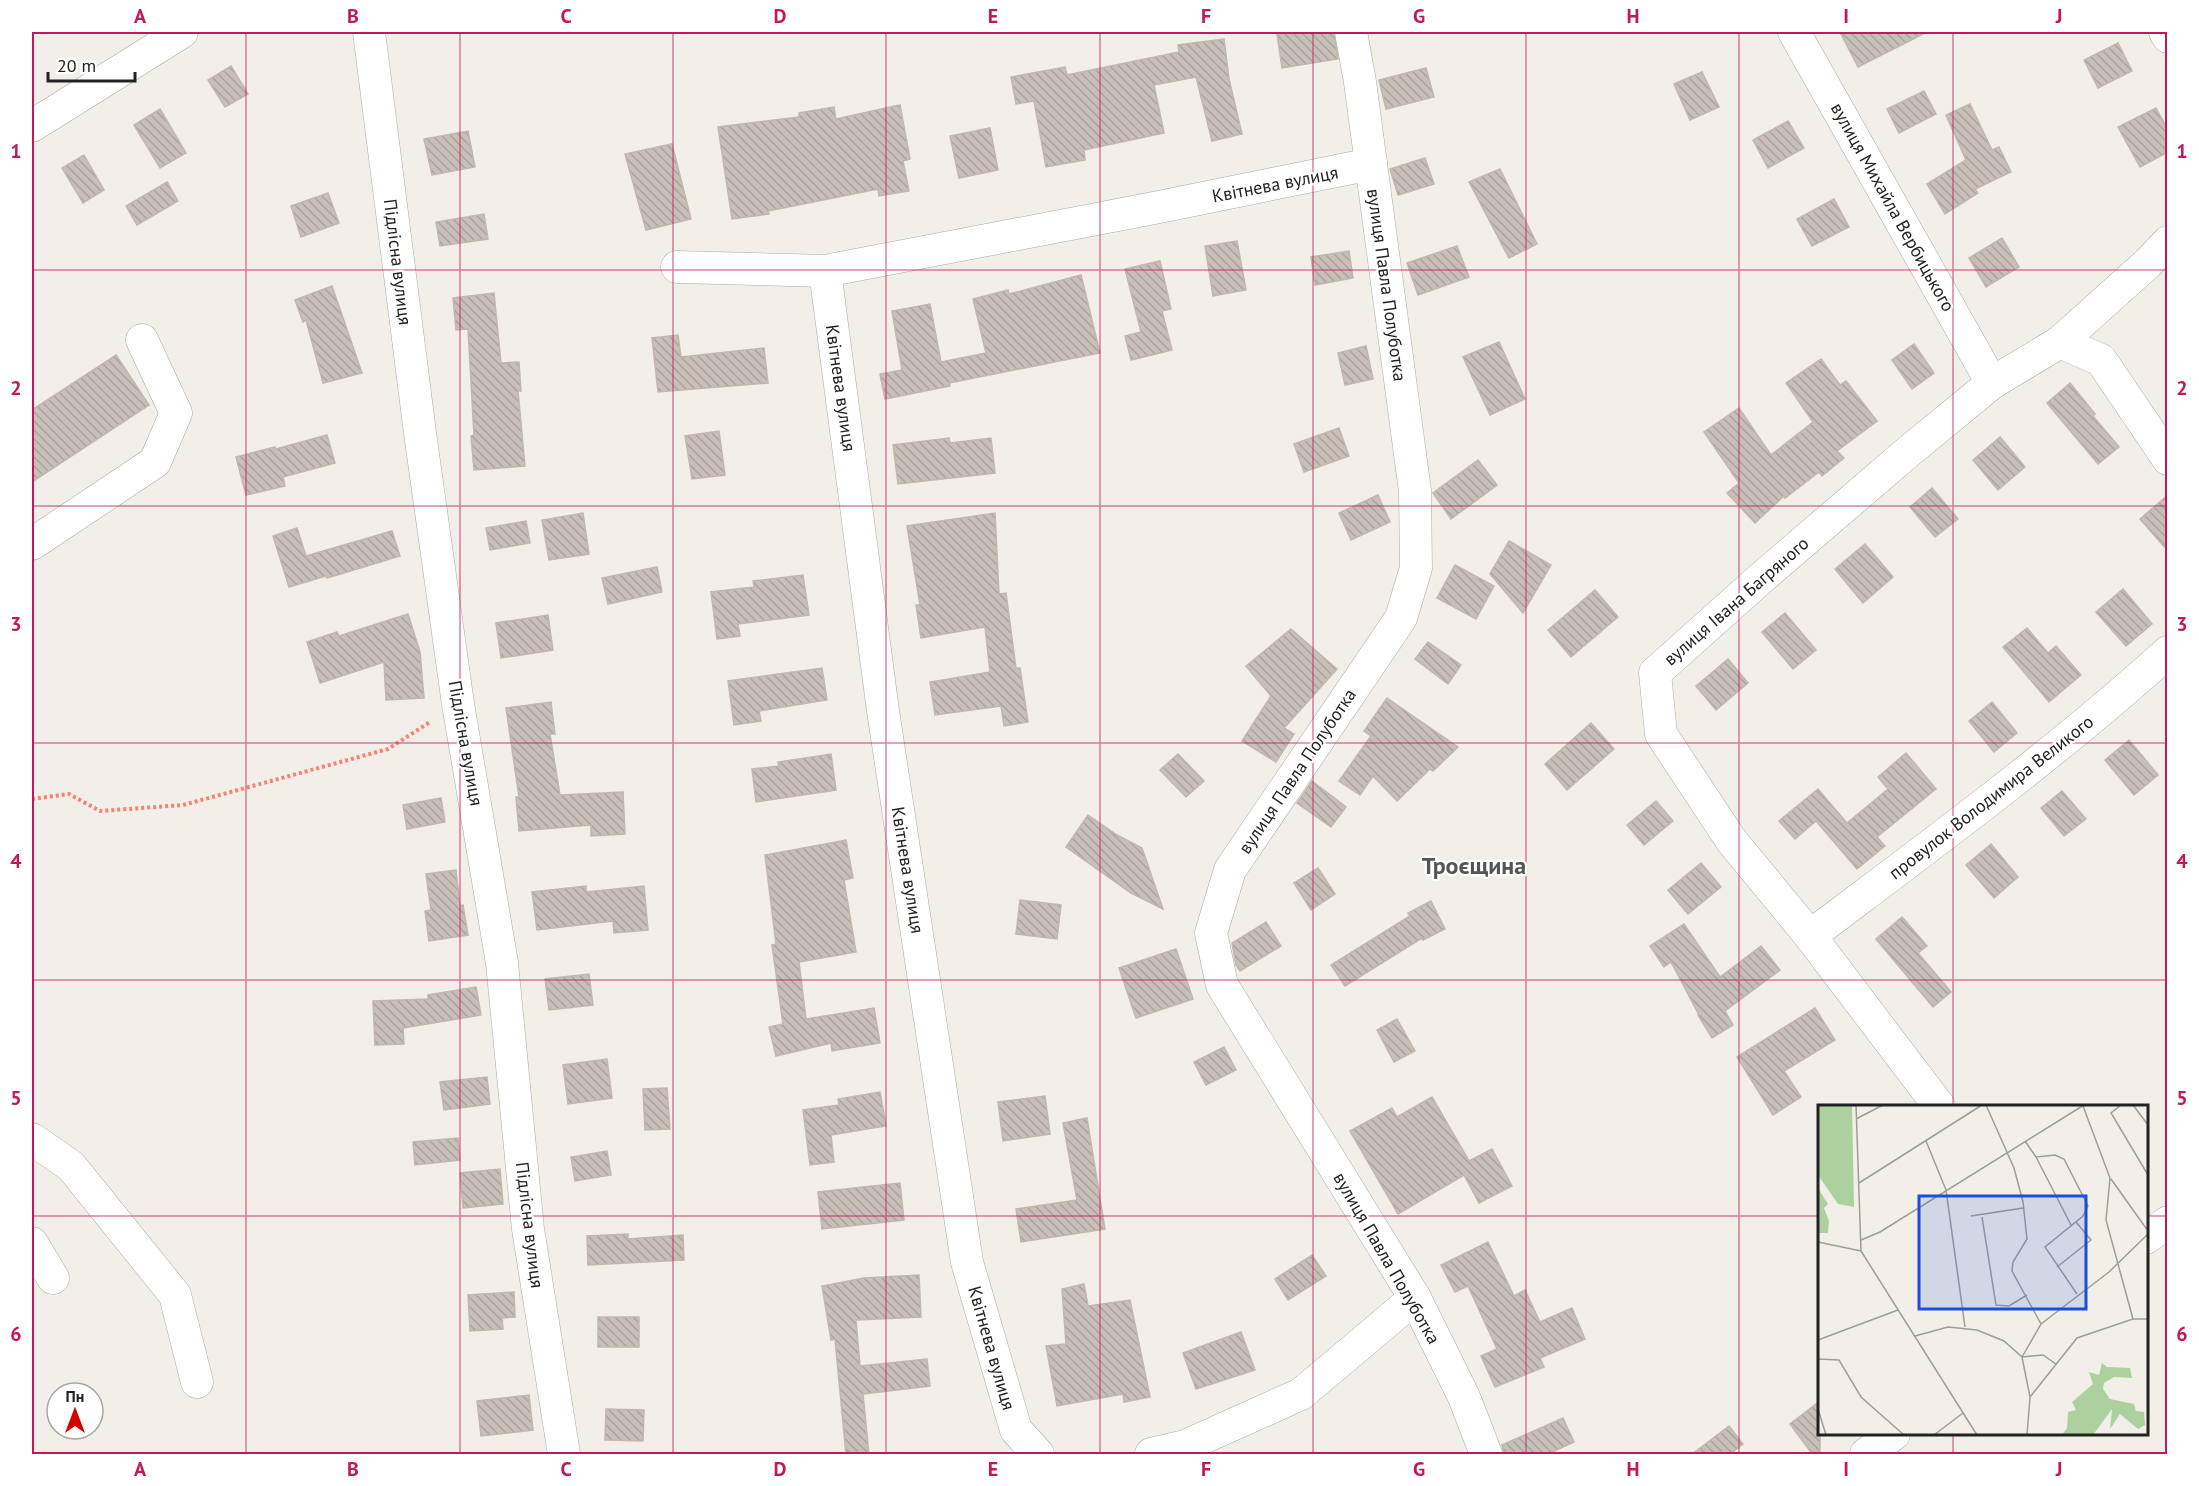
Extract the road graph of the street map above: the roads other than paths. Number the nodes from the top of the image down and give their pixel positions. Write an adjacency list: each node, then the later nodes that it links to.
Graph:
1 (182, 32): 7 (street)
2 (369, 32): 28 (street, Підлісна вулиця)
3 (1351, 32): 8 (street, вулиця Павла Полуботка)
4 (1794, 32): 14 (street, вулиця Михайла Вербицького)
5 (2164, 32): 6 (street)
6 (2168, 38)
7 (32, 126)
8 (1371, 164): 11 (street, Квітнева вулиця); 25 (street, вулиця Павла Полуботка)
9 (2168, 242): 13 (street, вулиця Івана Багряного)
10 (677, 267): 11 (street, Квітнева вулиця)
11 (825, 271): 29 (street, Квітнева вулиця)
12 (142, 340): 16 (street)
13 (2060, 342): 14 (street, вулиця Івана Багряного); 15 (street)
14 (1992, 383): 18 (street, вулиця Івана Багряного)
15 (2168, 459)
16 (32, 544)
17 (2168, 652): 18 (street, провулок Володимира Великого)
18 (1810, 936): 19 (street, вулиця Івана Багряного)
19 (1937, 1105)
20 (32, 1138): 26 (street)
21 (2168, 1222): 22 (street)
22 (2148, 1237)
23 (32, 1244): 24 (street)
24 (53, 1278)
25 (1415, 1298): 30 (street); 31 (street, вулиця Павла Полуботка)
26 (197, 1382)
27 (1893, 1435): 32 (street)
28 (564, 1455)
29 (1038, 1455)
30 (1151, 1455)
31 (1486, 1455)
32 (1866, 1455)

